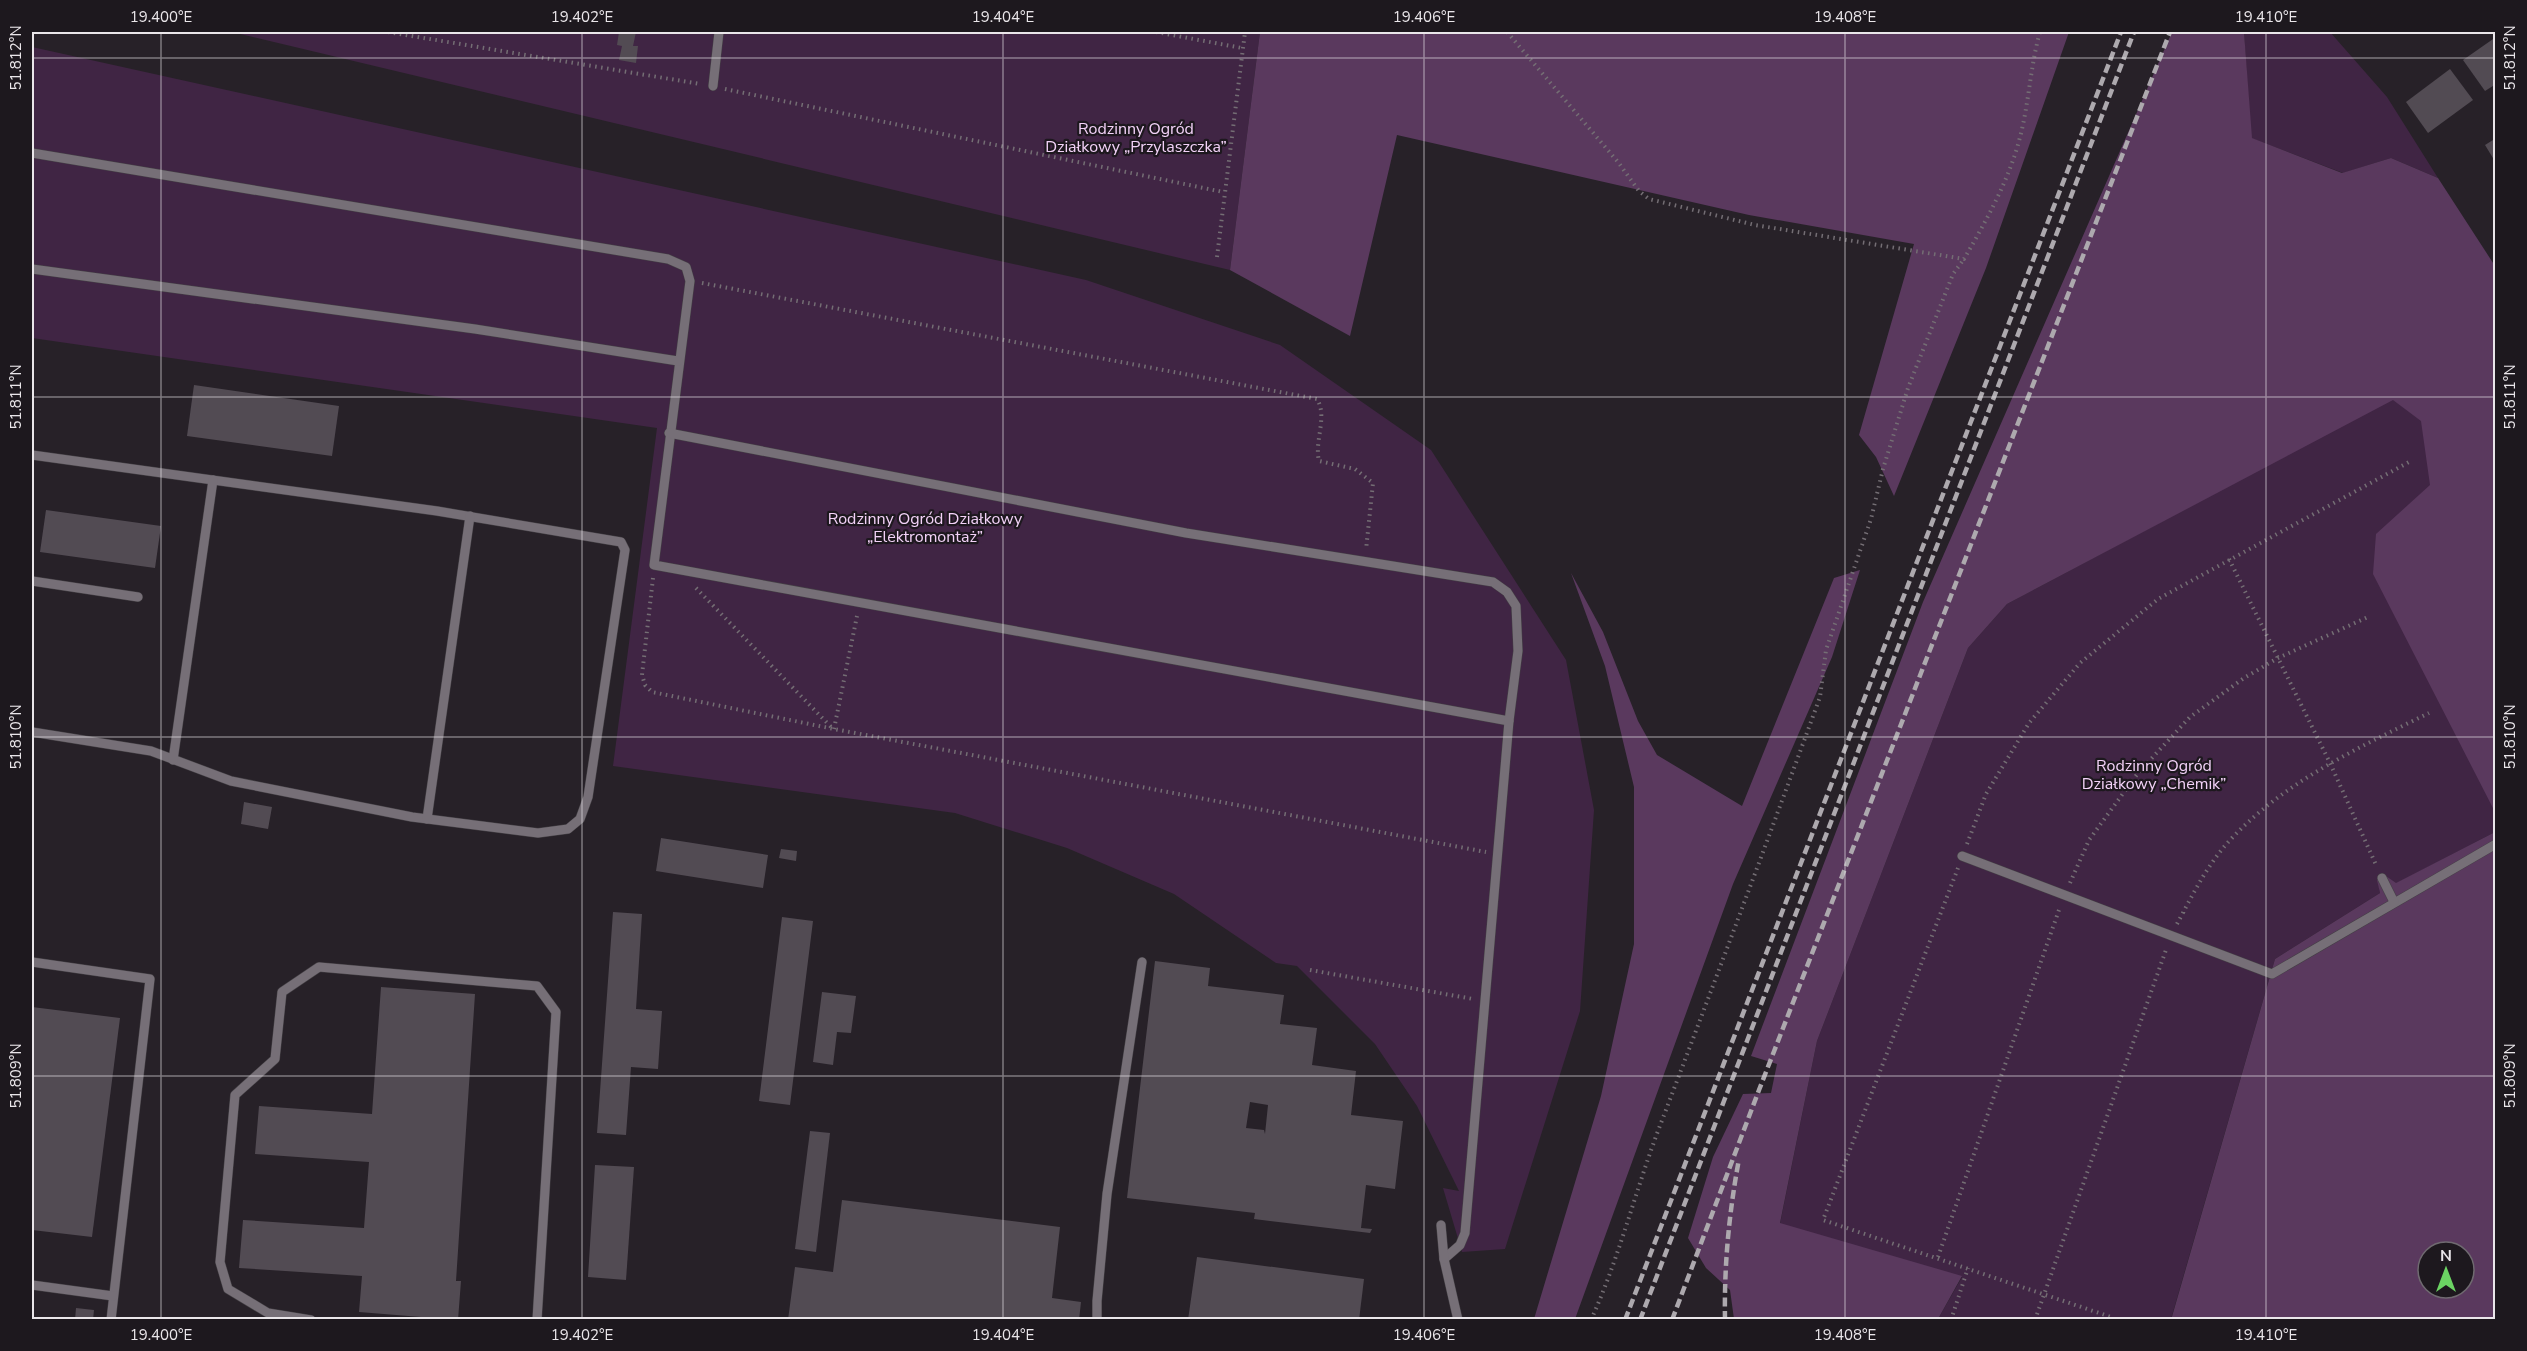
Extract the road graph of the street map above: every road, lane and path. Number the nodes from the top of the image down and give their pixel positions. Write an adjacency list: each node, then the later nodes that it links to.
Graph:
1 (388, 32): 8 (path)
2 (719, 32): 8 (lane)
3 (1156, 32): 7 (path)
4 (1245, 32): 7 (path)
5 (1507, 32): 12 (path)
6 (2040, 32): 12 (path)
7 (1242, 48): 10 (path)
8 (712, 86): 10 (path)
9 (32, 153): 14 (lane)
10 (1223, 192): 11 (path)
11 (1217, 257)
12 (1964, 259): 57 (path)
13 (32, 269): 15 (lane)
14 (690, 281): 15 (lane); 22 (path)
15 (678, 361): 16 (lane)
16 (669, 433): 22 (lane); 23 (lane)
17 (32, 455): 19 (lane)
18 (2409, 462): 21 (path)
19 (213, 480): 20 (lane); 32 (lane)
20 (470, 516): 34 (lane); 34 (lane)
21 (2229, 559): 33 (path); 37 (path)
22 (1365, 563): 29 (lane)
23 (654, 565): 24 (lane); 30 (path)
24 (679, 570): 27 (lane); 30 (path)
25 (32, 580): 26 (lane)
26 (138, 597)
27 (860, 603): 29 (lane); 30 (path)
28 (2429, 713): 33 (path)
29 (1509, 721): 36 (lane)
30 (834, 729): 36 (path)
31 (32, 732): 32 (lane)
32 (173, 760): 34 (lane)
33 (2330, 763): 38 (path); 40 (path)
34 (427, 819)
35 (2496, 844): 39 (lane)
36 (1499, 854): 44 (lane)
37 (1962, 856): 40 (lane); 47 (path)
38 (2382, 878): 39 (lane)
39 (2394, 902): 40 (lane)
40 (2171, 936): 49 (path)
41 (32, 962): 50 (lane)
42 (1142, 962): 55 (lane)
43 (1310, 970): 44 (path)
44 (1485, 1001): 46 (lane)
45 (1441, 1225): 46 (lane)
46 (1444, 1259): 56 (lane)
47 (1968, 1268): 49 (path); 58 (path)
48 (32, 1285): 50 (lane)
49 (2044, 1293): 51 (path); 59 (path)
50 (113, 1296): 52 (lane)
51 (2111, 1317)
52 (111, 1320)
53 (311, 1320): 54 (lane)
54 (537, 1320)
55 (1097, 1320)
56 (1458, 1320)
57 (1591, 1320)
58 (1951, 1320)
59 (2034, 1320)

